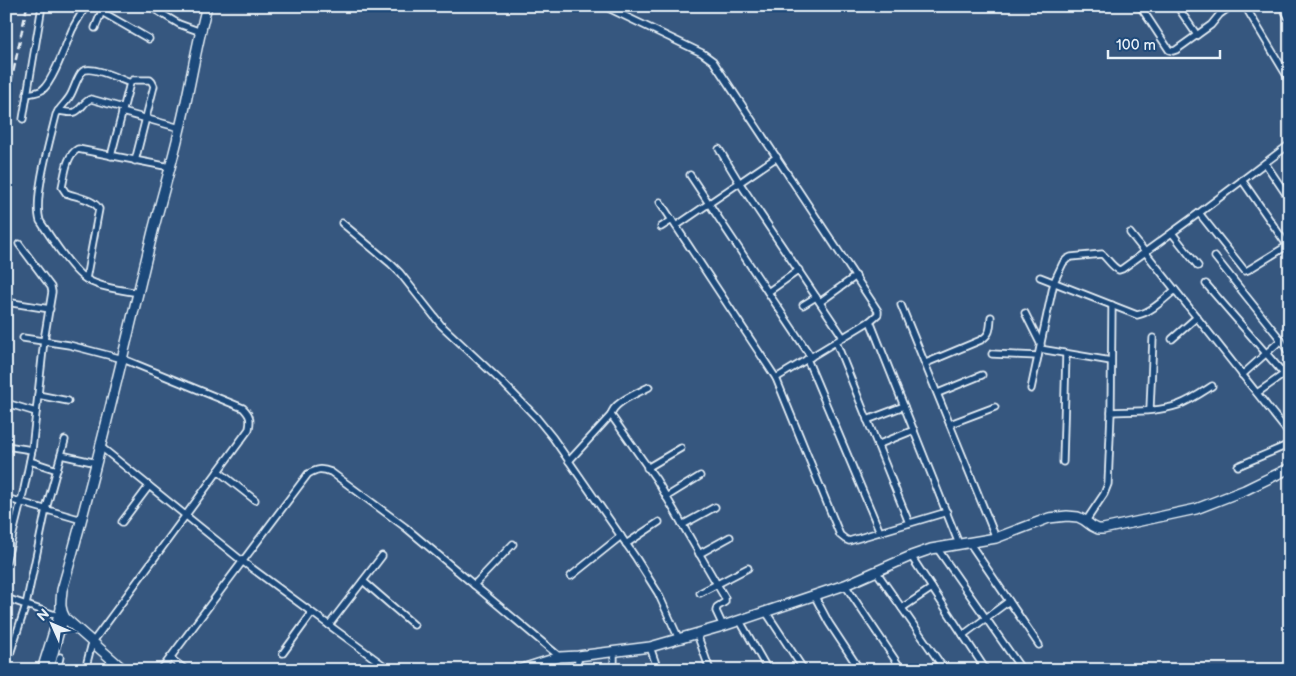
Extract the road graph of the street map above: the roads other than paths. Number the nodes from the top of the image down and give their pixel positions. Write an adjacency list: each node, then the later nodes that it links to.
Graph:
1 (42, 6): 20 (street)
2 (86, 6): 20 (street)
3 (149, 6): 15 (street)
4 (207, 6): 15 (main road)
5 (604, 6): 29 (street)
6 (1140, 6): 16 (street)
7 (1177, 6): 16 (street)
8 (1231, 6): 12 (street)
9 (1246, 6): 18 (street)
10 (1282, 6): 13 (street)
11 (103, 9): 14 (street); 17 (street)
12 (1222, 9): 16 (street)
13 (1290, 20)
14 (95, 28)
15 (201, 32): 25 (main road)
16 (1197, 35)
17 (149, 39)
18 (1290, 81)
19 (130, 83): 21 (street); 22 (street); 23 (street)
20 (27, 94): 24 (street)
21 (122, 110): 22 (street); 23 (street); 28 (street)
22 (58, 111): 53 (street)
23 (146, 119): 25 (street); 30 (street)
24 (23, 120)
25 (180, 128): 32 (main road)
26 (1290, 144): 31 (street)
27 (719, 149): 35 (street)
28 (111, 156): 30 (street); 53 (street)
29 (777, 157): 35 (street); 51 (street)
30 (135, 161): 32 (street)
31 (1265, 163): 34 (street); 36 (street)
32 (170, 167): 58 (main road)
33 (690, 175): 38 (street)
34 (1242, 180): 39 (street); 46 (street)
35 (739, 182): 38 (street); 50 (street)
36 (1290, 200)
37 (660, 202): 41 (street)
38 (710, 203): 41 (street); 57 (street)
39 (1199, 213): 44 (street); 46 (street)
40 (342, 223): 117 (street)
41 (674, 223): 42 (street); 89 (street)
42 (661, 227)
43 (1130, 233): 47 (street)
44 (1172, 233): 47 (street); 49 (street)
45 (18, 244): 64 (street)
46 (1288, 244)
47 (1146, 252): 54 (street); 56 (street)
48 (1215, 257): 74 (street)
49 (1198, 266)
50 (799, 270): 57 (street); 59 (street)
51 (856, 276): 59 (street); 68 (street)
52 (1040, 277): 54 (street)
53 (86, 279): 58 (street)
54 (1054, 282): 63 (street); 76 (street)
55 (1206, 284): 77 (street)
56 (1175, 290): 63 (street); 67 (street)
57 (768, 292): 81 (street)
58 (139, 293): 82 (main road)
59 (818, 299): 61 (street); 69 (street)
60 (6, 302): 64 (street)
61 (803, 305)
62 (901, 305): 84 (street)
63 (1112, 305): 83 (street)
64 (50, 309): 73 (street)
65 (1025, 313): 76 (street)
66 (991, 317): 84 (street)
67 (1197, 317): 72 (street); 88 (street)
68 (870, 321): 69 (street); 98 (street)
69 (843, 337): 75 (street)
70 (23, 338): 73 (street)
71 (1154, 338): 100 (street)
72 (1172, 339)
73 (44, 340): 82 (street); 95 (street)
74 (1282, 340): 77 (street); 80 (street)
75 (836, 342): 81 (street); 104 (street)
76 (1040, 350): 78 (street); 79 (street); 92 (street)
77 (1266, 353): 86 (street); 88 (street)
78 (992, 354)
79 (1066, 354): 83 (street); 118 (street)
80 (1290, 355)
81 (809, 358): 89 (street); 141 (street)
82 (123, 359): 112 (main road); 124 (street)
83 (1111, 361): 102 (street)
84 (926, 363): 93 (street)
85 (1290, 370): 86 (street)
86 (1284, 374): 94 (street)
87 (982, 375): 93 (street)
88 (1242, 375): 94 (street)
89 (776, 378): 141 (street)
90 (1212, 386): 100 (street)
91 (649, 387): 103 (street)
92 (1031, 388)
93 (938, 393): 105 (street)
94 (1256, 393): 107 (street)
95 (38, 395): 96 (street); 101 (street)
96 (68, 401)
97 (6, 403): 101 (street)
98 (904, 406): 104 (street); 106 (street)
99 (996, 407): 105 (street)
100 (1150, 410): 102 (street)
101 (36, 412): 114 (street)
102 (1111, 412): 136 (street)
103 (611, 415): 117 (street); 121 (street)
104 (867, 420): 110 (street)
105 (950, 424): 144 (street)
106 (914, 430): 110 (street); 133 (street)
107 (1290, 436)
108 (65, 440): 115 (street)
109 (1290, 444): 120 (street)
110 (877, 445): 139 (street)
111 (6, 446): 114 (street)
112 (101, 447): 119 (main road); 126 (street)
113 (681, 448): 121 (street)
114 (32, 450): 116 (street)
115 (61, 455): 119 (street); 123 (street)
116 (30, 461): 123 (street); 130 (street)
117 (569, 461): 142 (street)
118 (1062, 462)
119 (97, 463): 135 (main road)
120 (1238, 466)
121 (648, 468): 127 (street)
122 (1290, 468): 136 (main road)
123 (57, 470): 132 (street)
124 (218, 471): 129 (street); 134 (street)
125 (700, 476): 127 (street)
126 (149, 486): 134 (street); 137 (street)
127 (666, 496): 140 (street)
128 (6, 498): 130 (street)
129 (255, 500)
130 (21, 501): 132 (street); 154 (street)
131 (715, 507): 140 (street)
132 (46, 509): 135 (street); 167 (street)
133 (946, 512): 139 (street); 148 (street)
134 (185, 515): 153 (street); 180 (street)
135 (82, 520): 171 (main road)
136 (1086, 521): 144 (main road)
137 (122, 522)
138 (659, 522): 147 (street)
139 (909, 523): 141 (street)
140 (682, 526): 150 (street)
141 (880, 532)
142 (621, 536): 147 (street); 157 (street)
143 (730, 537): 150 (street)
144 (996, 538): 145 (main road)
145 (969, 542): 148 (main road); 166 (street)
146 (513, 544): 159 (street)
147 (626, 544): 179 (street)
148 (959, 544): 149 (main road)
149 (937, 548): 152 (main road); 172 (street)
150 (699, 554): 160 (street)
151 (382, 556): 158 (street)
152 (911, 556): 156 (main road); 162 (street)
153 (242, 561): 159 (street); 170 (street); 188 (street)
154 (6, 562)
155 (748, 568): 160 (street)
156 (876, 571): 161 (main road); 168 (street)
157 (571, 576)
158 (363, 581): 174 (street); 175 (street)
159 (474, 585): 187 (street)
160 (717, 585): 163 (street); 176 (street)
161 (845, 585): 164 (main road); 207 (street)
162 (932, 588): 168 (street); 178 (street)
163 (700, 593)
164 (814, 595): 169 (main road); 206 (street)
165 (6, 598): 167 (street)
166 (1009, 601): 172 (street); 181 (street)
167 (26, 605): 171 (street); 189 (street)
168 (902, 608): 208 (street)
169 (766, 612): 173 (main road); 205 (street)
170 (312, 613): 174 (street); 183 (street)
171 (61, 614): 180 (main road); 191 (main road); 192 (street)
172 (986, 618): 178 (street); 190 (street)
173 (740, 621): 176 (main road); 204 (street)
174 (329, 625): 198 (street)
175 (414, 625)
176 (723, 626): 177 (main road)
177 (697, 634): 179 (main road); 203 (street)
178 (963, 635): 209 (street)
179 (679, 639): 182 (main road)
180 (92, 643): 194 (street); 195 (main road)
181 (1039, 645)
182 (650, 647): 184 (main road); 202 (street)
183 (283, 652)
184 (614, 652): 185 (main road); 201 (street)
185 (578, 656): 187 (main road); 200 (street)
186 (60, 657): 193 (street)
187 (560, 657): 199 (main road)
188 (170, 658): 196 (street); 197 (street)
189 (6, 666)
190 (1020, 667)
191 (42, 670)
192 (50, 670)
193 (57, 670)
194 (85, 670)
195 (124, 670)
196 (161, 670)
197 (186, 670)
198 (390, 670)
199 (519, 670)
200 (578, 670)
201 (614, 670)
202 (658, 670)
203 (710, 670)
204 (768, 670)
205 (804, 670)
206 (860, 670)
207 (902, 670)
208 (945, 670)
209 (986, 670)

